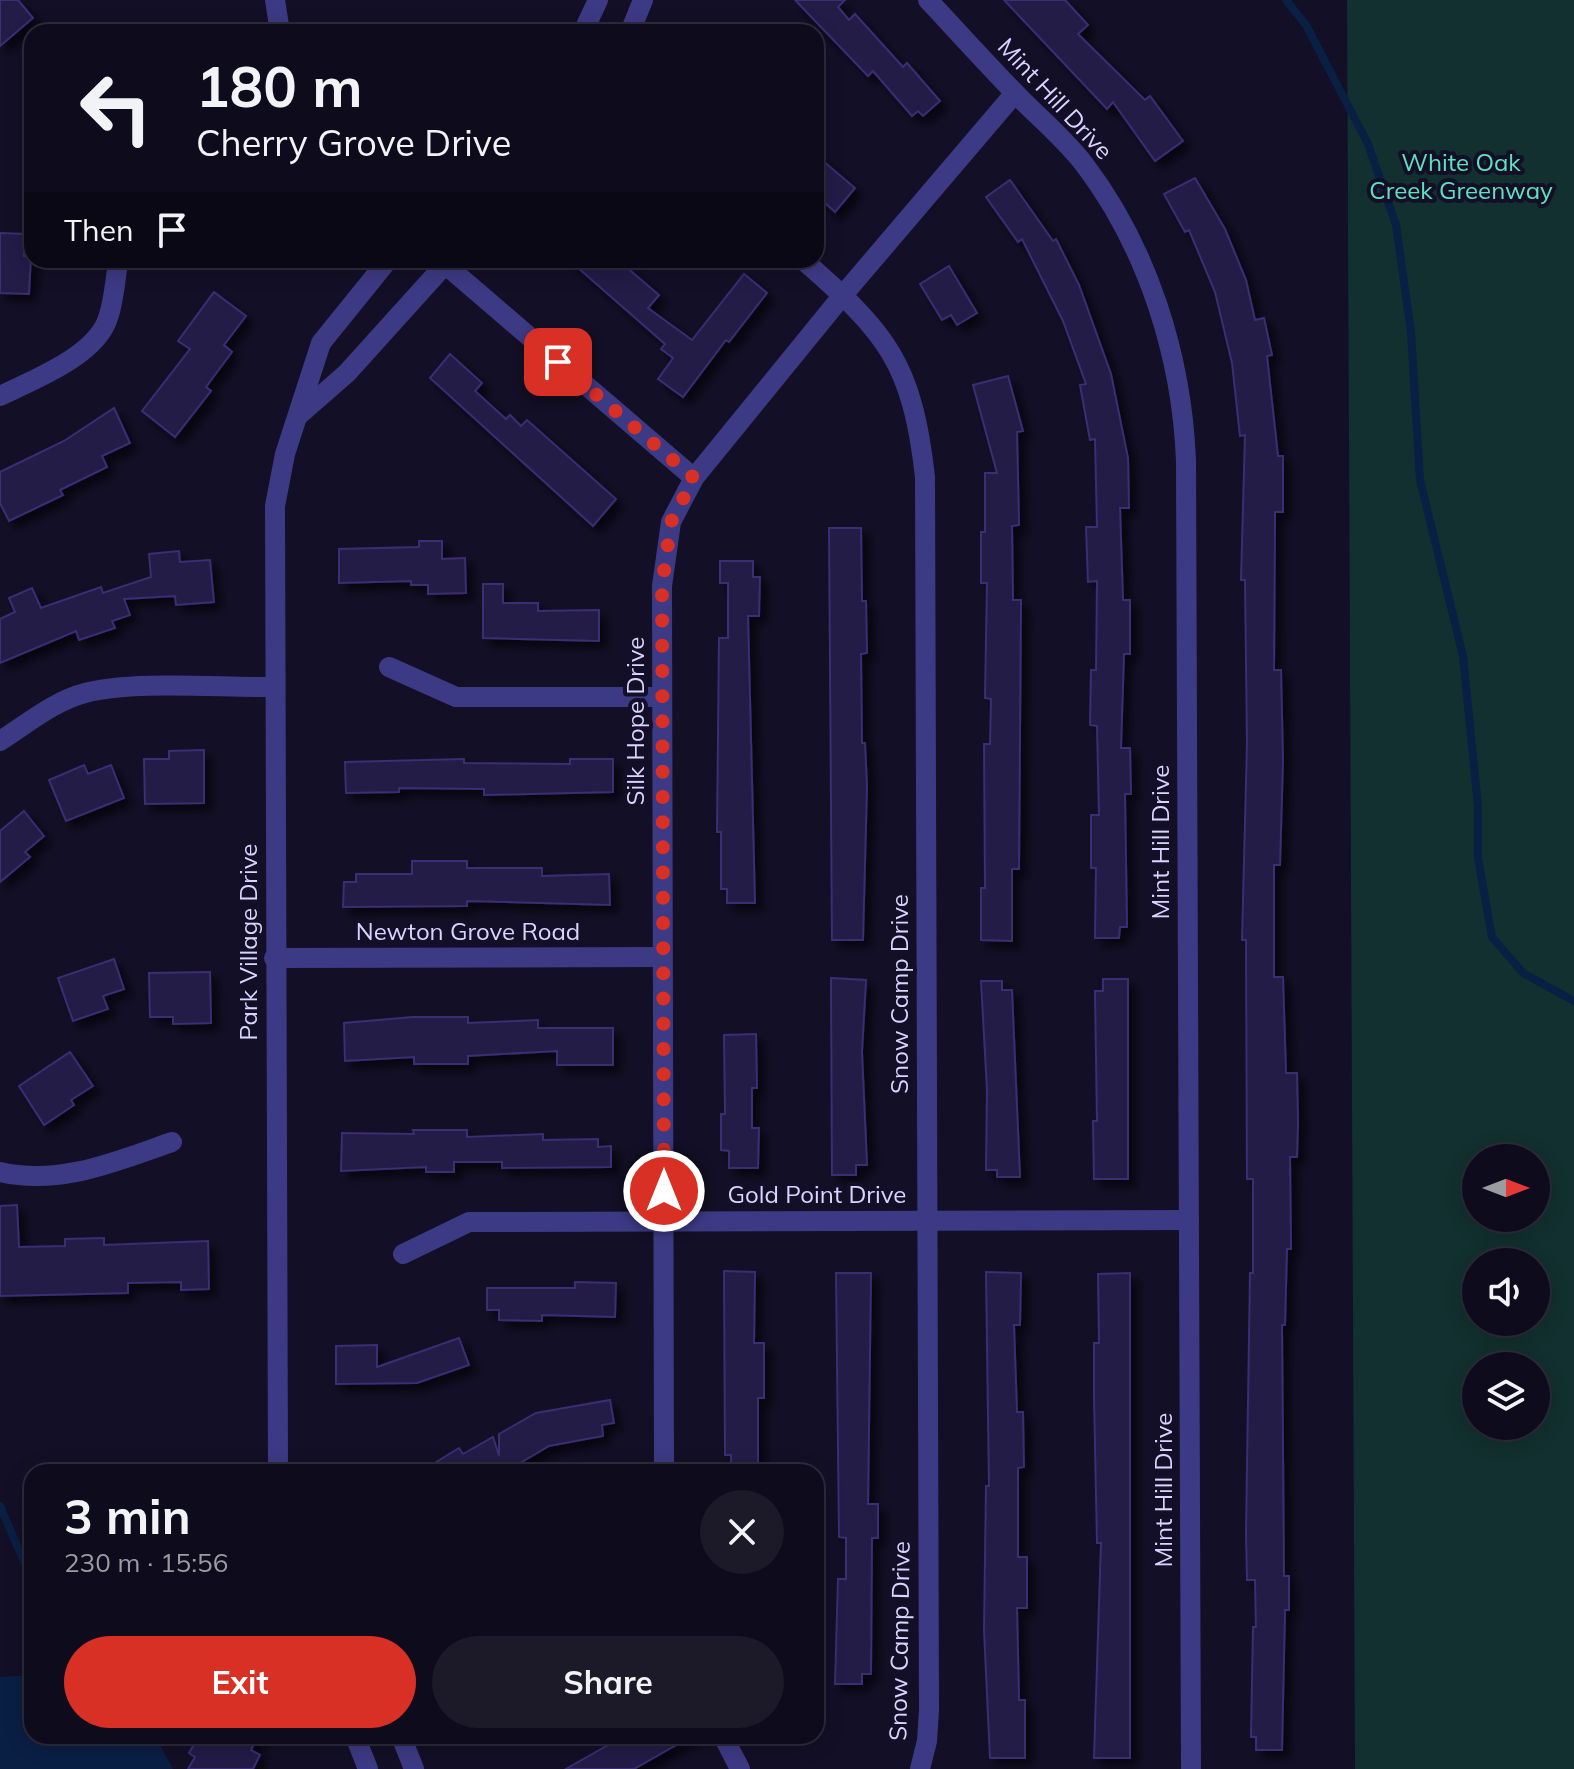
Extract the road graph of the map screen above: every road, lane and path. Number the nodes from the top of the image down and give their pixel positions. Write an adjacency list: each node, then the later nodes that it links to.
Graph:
1 (275, 0): 5 (street)
2 (598, 0): 6 (street)
3 (643, 0): 7 (street)
4 (928, 0): 8 (street, Mint Hill Drive)
5 (279, 24)
6 (587, 24)
7 (633, 24)
8 (1015, 93): 14 (street, Silk Hope Drive); 27 (street, Mint Hill Drive)
9 (117, 268): 15 (street)
10 (382, 268): 16 (street, Park Village Drive)
11 (440, 268): 16 (street, Park Village Drive)
12 (452, 268): 17 (street)
13 (812, 268): 14 (street, Snow Camp Drive)
14 (843, 295): 17 (street, Silk Hope Drive); 28 (street, Snow Camp Drive)
15 (0, 396)
16 (299, 415): 19 (street, Park Village Drive)
17 (694, 478): 20 (street, Silk Hope Drive)
18 (389, 667): 20 (street)
19 (275, 687): 21 (street); 23 (street, Park Village Drive)
20 (662, 697): 22 (street, Silk Hope Drive)
21 (0, 741)
22 (662, 957): 23 (street, Newton Grove Road); 26 (street, Silk Hope Drive)
23 (274, 958): 30 (street, Park Village Drive)
24 (172, 1142): 25 (street)
25 (0, 1172)
26 (664, 1220): 28 (street, Gold Point Drive); 29 (street, Gold Point Drive); 31 (street, Silk Hope Drive)
27 (1189, 1220): 28 (street, Gold Point Drive); 39 (street, Mint Hill Drive)
28 (926, 1221): 38 (street, Snow Camp Drive)
29 (403, 1254)
30 (278, 1464)
31 (664, 1464)
32 (358, 1744): 35 (street)
33 (404, 1744): 36 (street)
34 (727, 1744): 37 (street)
35 (368, 1769)
36 (414, 1769)
37 (740, 1769)
38 (920, 1769)
39 (1191, 1769)

